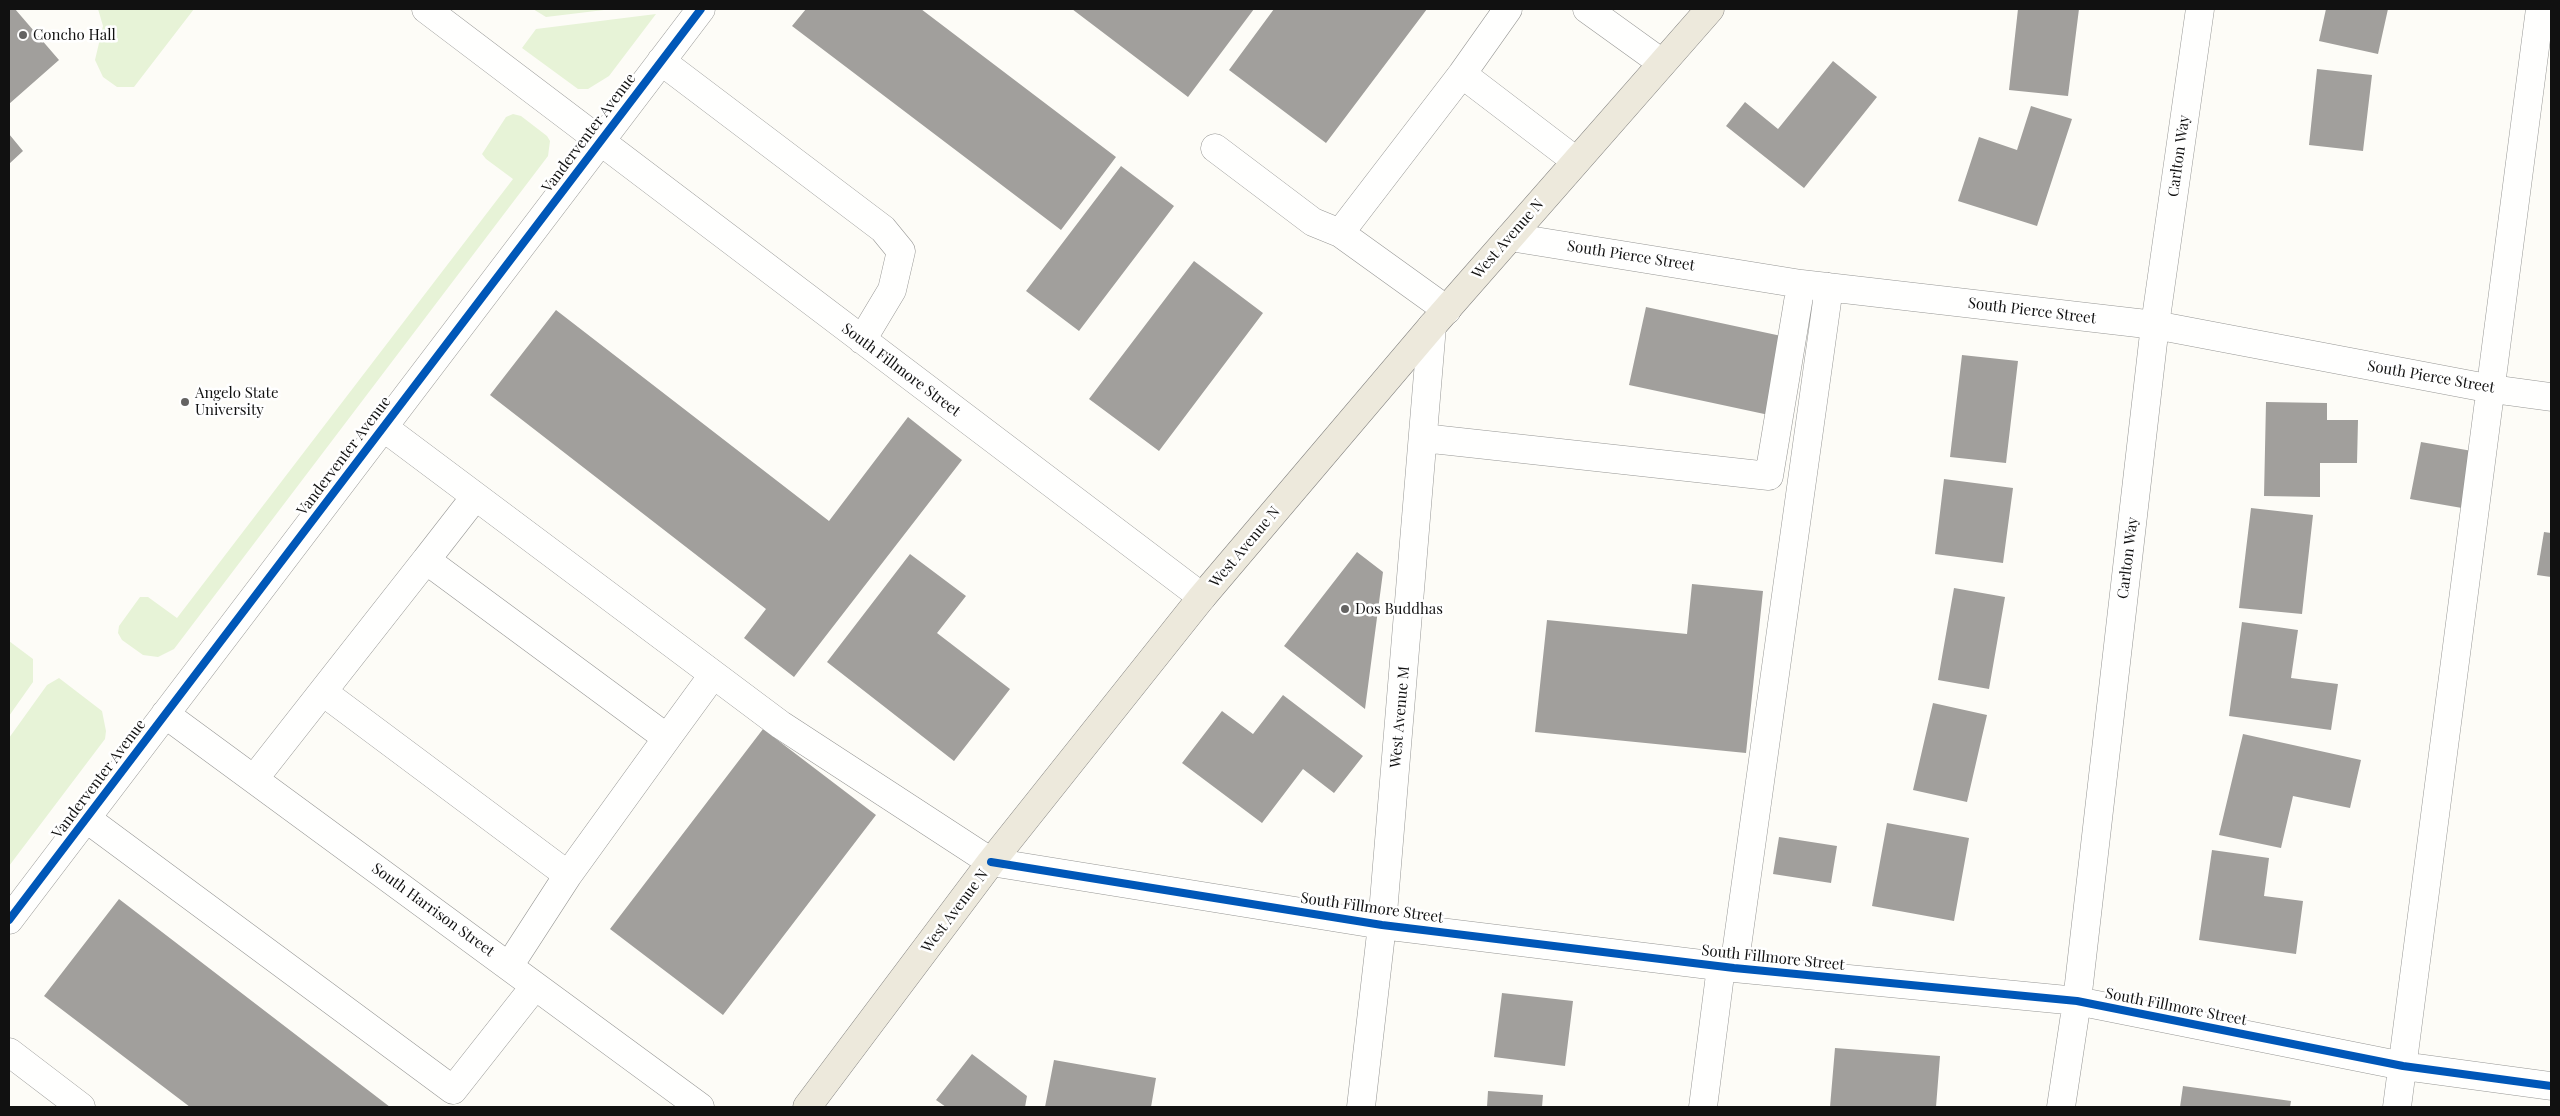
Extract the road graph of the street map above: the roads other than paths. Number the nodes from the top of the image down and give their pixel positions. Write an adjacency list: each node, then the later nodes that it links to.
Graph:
1 (426, 9): 11 (street, South Fillmore Street)
2 (701, 9): 8 (street, Vanderventer Avenue)
3 (1508, 9): 10 (street)
4 (1587, 9): 9 (street)
5 (1710, 9): 9 (main road, West Avenue N)
6 (2200, 9): 19 (street, Carlton Way)
7 (2540, 9): 21 (street)
8 (662, 61): 11 (street, Vanderventer Avenue); 20 (street)
9 (1662, 62): 13 (main road, West Avenue N)
10 (1462, 74): 13 (street); 14 (street)
11 (599, 142): 20 (street, South Fillmore Street); 23 (street, Vanderventer Avenue)
12 (1215, 148): 14 (street)
13 (1576, 161): 15 (main road, West Avenue N)
14 (1340, 233): 18 (street)
15 (1510, 237): 16 (street, South Pierce Street); 18 (main road, West Avenue N)
16 (1801, 284): 17 (street, South Pierce Street); 24 (street)
17 (1828, 287): 19 (street, South Pierce Street); 39 (street)
18 (1440, 318): 24 (street, West Avenue M); 27 (main road, West Avenue N)
19 (2155, 325): 21 (street, South Pierce Street); 41 (street, Carlton Way)
20 (862, 340): 27 (street, South Fillmore Street)
21 (2492, 389): 22 (street, South Pierce Street); 43 (street)
22 (2551, 397)
23 (383, 427): 25 (street); 30 (street, Vanderventer Avenue)
24 (1423, 438): 37 (street, West Avenue M)
25 (475, 497): 26 (street); 28 (street)
26 (426, 560): 29 (street); 31 (street)
27 (1202, 597): 34 (main road, West Avenue N)
28 (713, 674): 31 (street); 34 (street)
29 (323, 692): 32 (street); 35 (street)
30 (165, 714): 32 (street, South Harrison Street); 33 (street, Vanderventer Avenue)
31 (667, 738): 35 (street)
32 (254, 779): 38 (street, South Harrison Street)
33 (87, 818): 36 (street, Vanderventer Avenue); 40 (street)
34 (991, 862): 37 (street, South Fillmore Street); 47 (main road, West Avenue N)
35 (568, 875): 38 (street)
36 (9, 920)
37 (1382, 925): 39 (street, South Fillmore Street); 48 (street, West Avenue M)
38 (509, 966): 40 (street, South Harrison Street)
39 (1728, 968): 41 (street, South Fillmore Street); 49 (street)
40 (536, 986): 46 (street, South Harrison Street)
41 (2076, 1001): 43 (street, South Fillmore Street); 50 (street, Carlton Way)
42 (9, 1052): 45 (street)
43 (2402, 1066): 44 (street, South Fillmore Street); 51 (street)
44 (2551, 1086)
45 (81, 1107)
46 (700, 1107)
47 (807, 1107)
48 (1360, 1107)
49 (1703, 1107)
50 (2061, 1107)
51 (2397, 1107)

